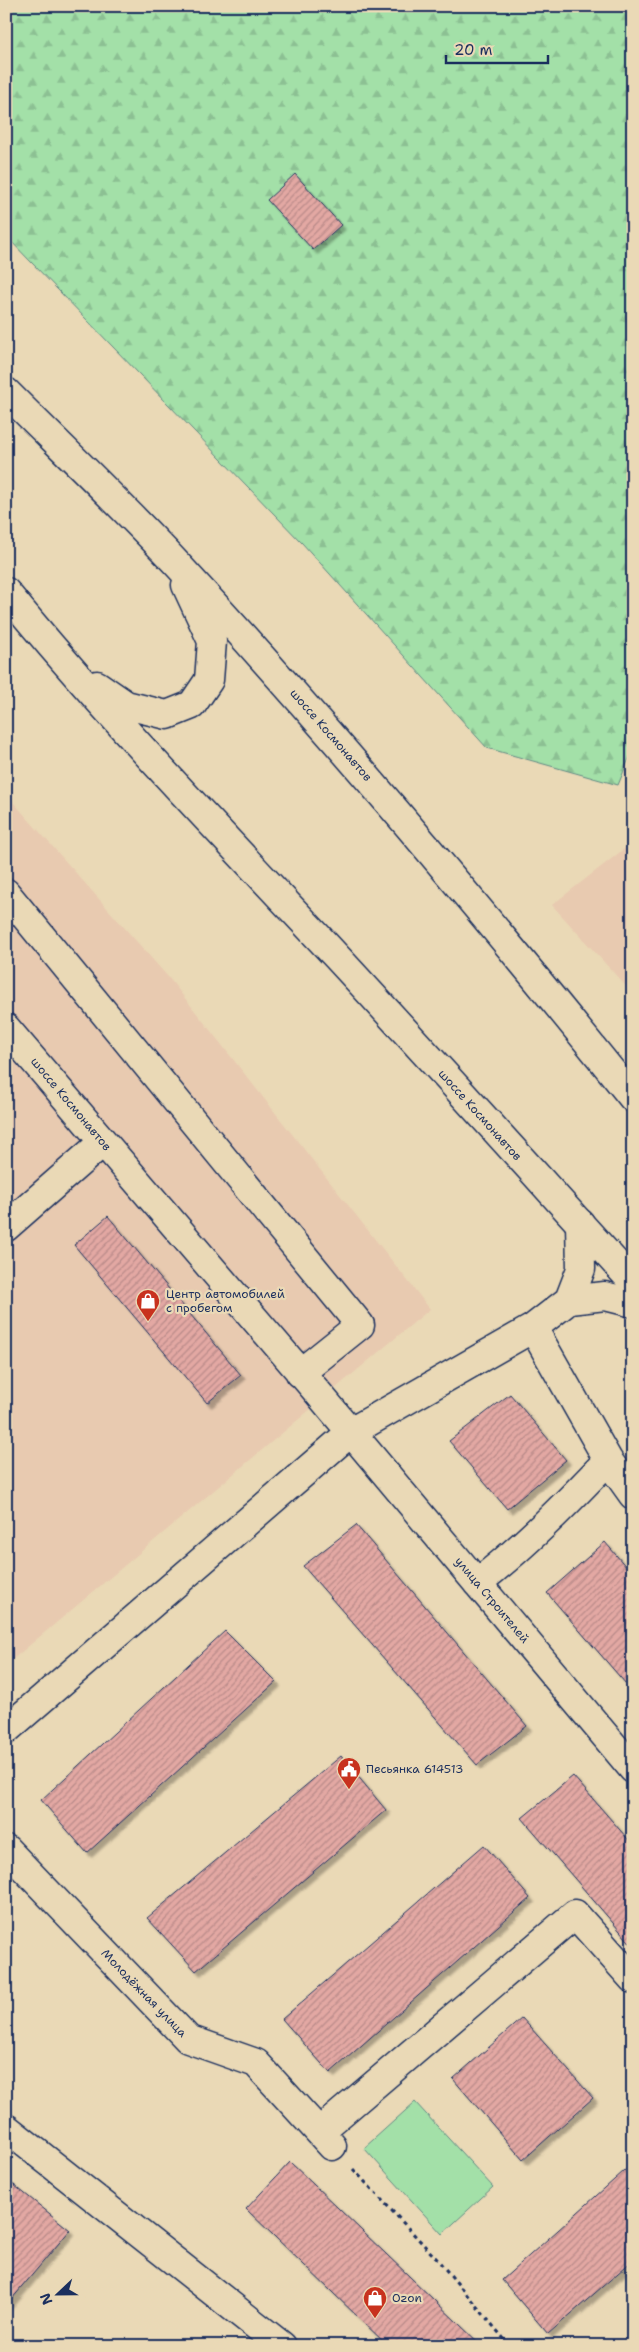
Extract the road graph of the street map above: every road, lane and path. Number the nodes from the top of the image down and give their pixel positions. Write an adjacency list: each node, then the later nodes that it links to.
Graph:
1 (6, 392): 2 (street, шоссе Космонавтов)
2 (175, 562): 4 (street); 7 (street, шоссе Космонавтов)
3 (6, 592): 4 (street, шоссе Космонавтов)
4 (63, 662): 9 (street, шоссе Космонавтов)
5 (6, 892): 15 (street)
6 (6, 1028): 8 (street, шоссе Космонавтов)
7 (633, 1098)
8 (103, 1142): 10 (street); 15 (street, шоссе Космонавтов)
9 (580, 1223): 11 (street, шоссе Космонавтов); 12 (street)
10 (6, 1227)
11 (633, 1282)
12 (569, 1300): 13 (street); 14 (street)
13 (633, 1303)
14 (533, 1328): 16 (street); 17 (street)
15 (300, 1373): 16 (street, шоссе Космонавтов)
16 (351, 1432): 19 (street, улица Строителей); 20 (street)
17 (608, 1460): 18 (street); 19 (street)
18 (633, 1495)
19 (477, 1583): 21 (street, улица Строителей)
20 (6, 1730)
21 (633, 1768)
22 (6, 1849): 25 (street, Молодёжная улица)
23 (633, 1979): 25 (street)
24 (6, 2128): 26 (street)
25 (326, 2139): 27 (path)
26 (282, 2346)
27 (510, 2346)

